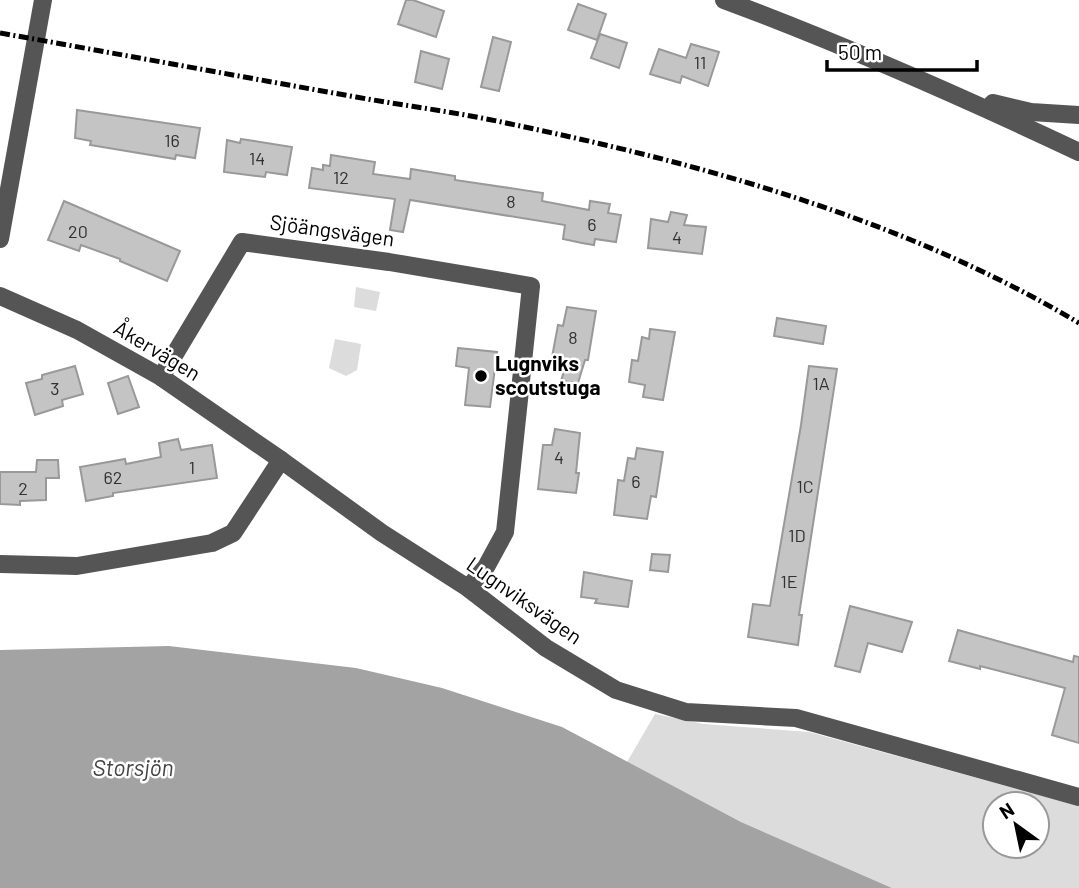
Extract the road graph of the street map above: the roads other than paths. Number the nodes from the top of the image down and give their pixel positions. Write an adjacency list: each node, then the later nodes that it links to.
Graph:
1 (43, 0): 6 (street)
2 (724, 0): 3 (street)
3 (959, 96): 4 (street); 5 (street)
4 (1079, 115)
5 (1079, 152)
6 (0, 239)
7 (0, 296): 8 (street, Åkervägen)
8 (161, 377): 9 (street, Åkervägen); 11 (street, Sjöängsvägen)
9 (281, 460): 10 (street); 11 (street, Lugnviksvägen)
10 (0, 564)
11 (468, 588): 12 (street, Lugnviksvägen)
12 (1079, 797)

